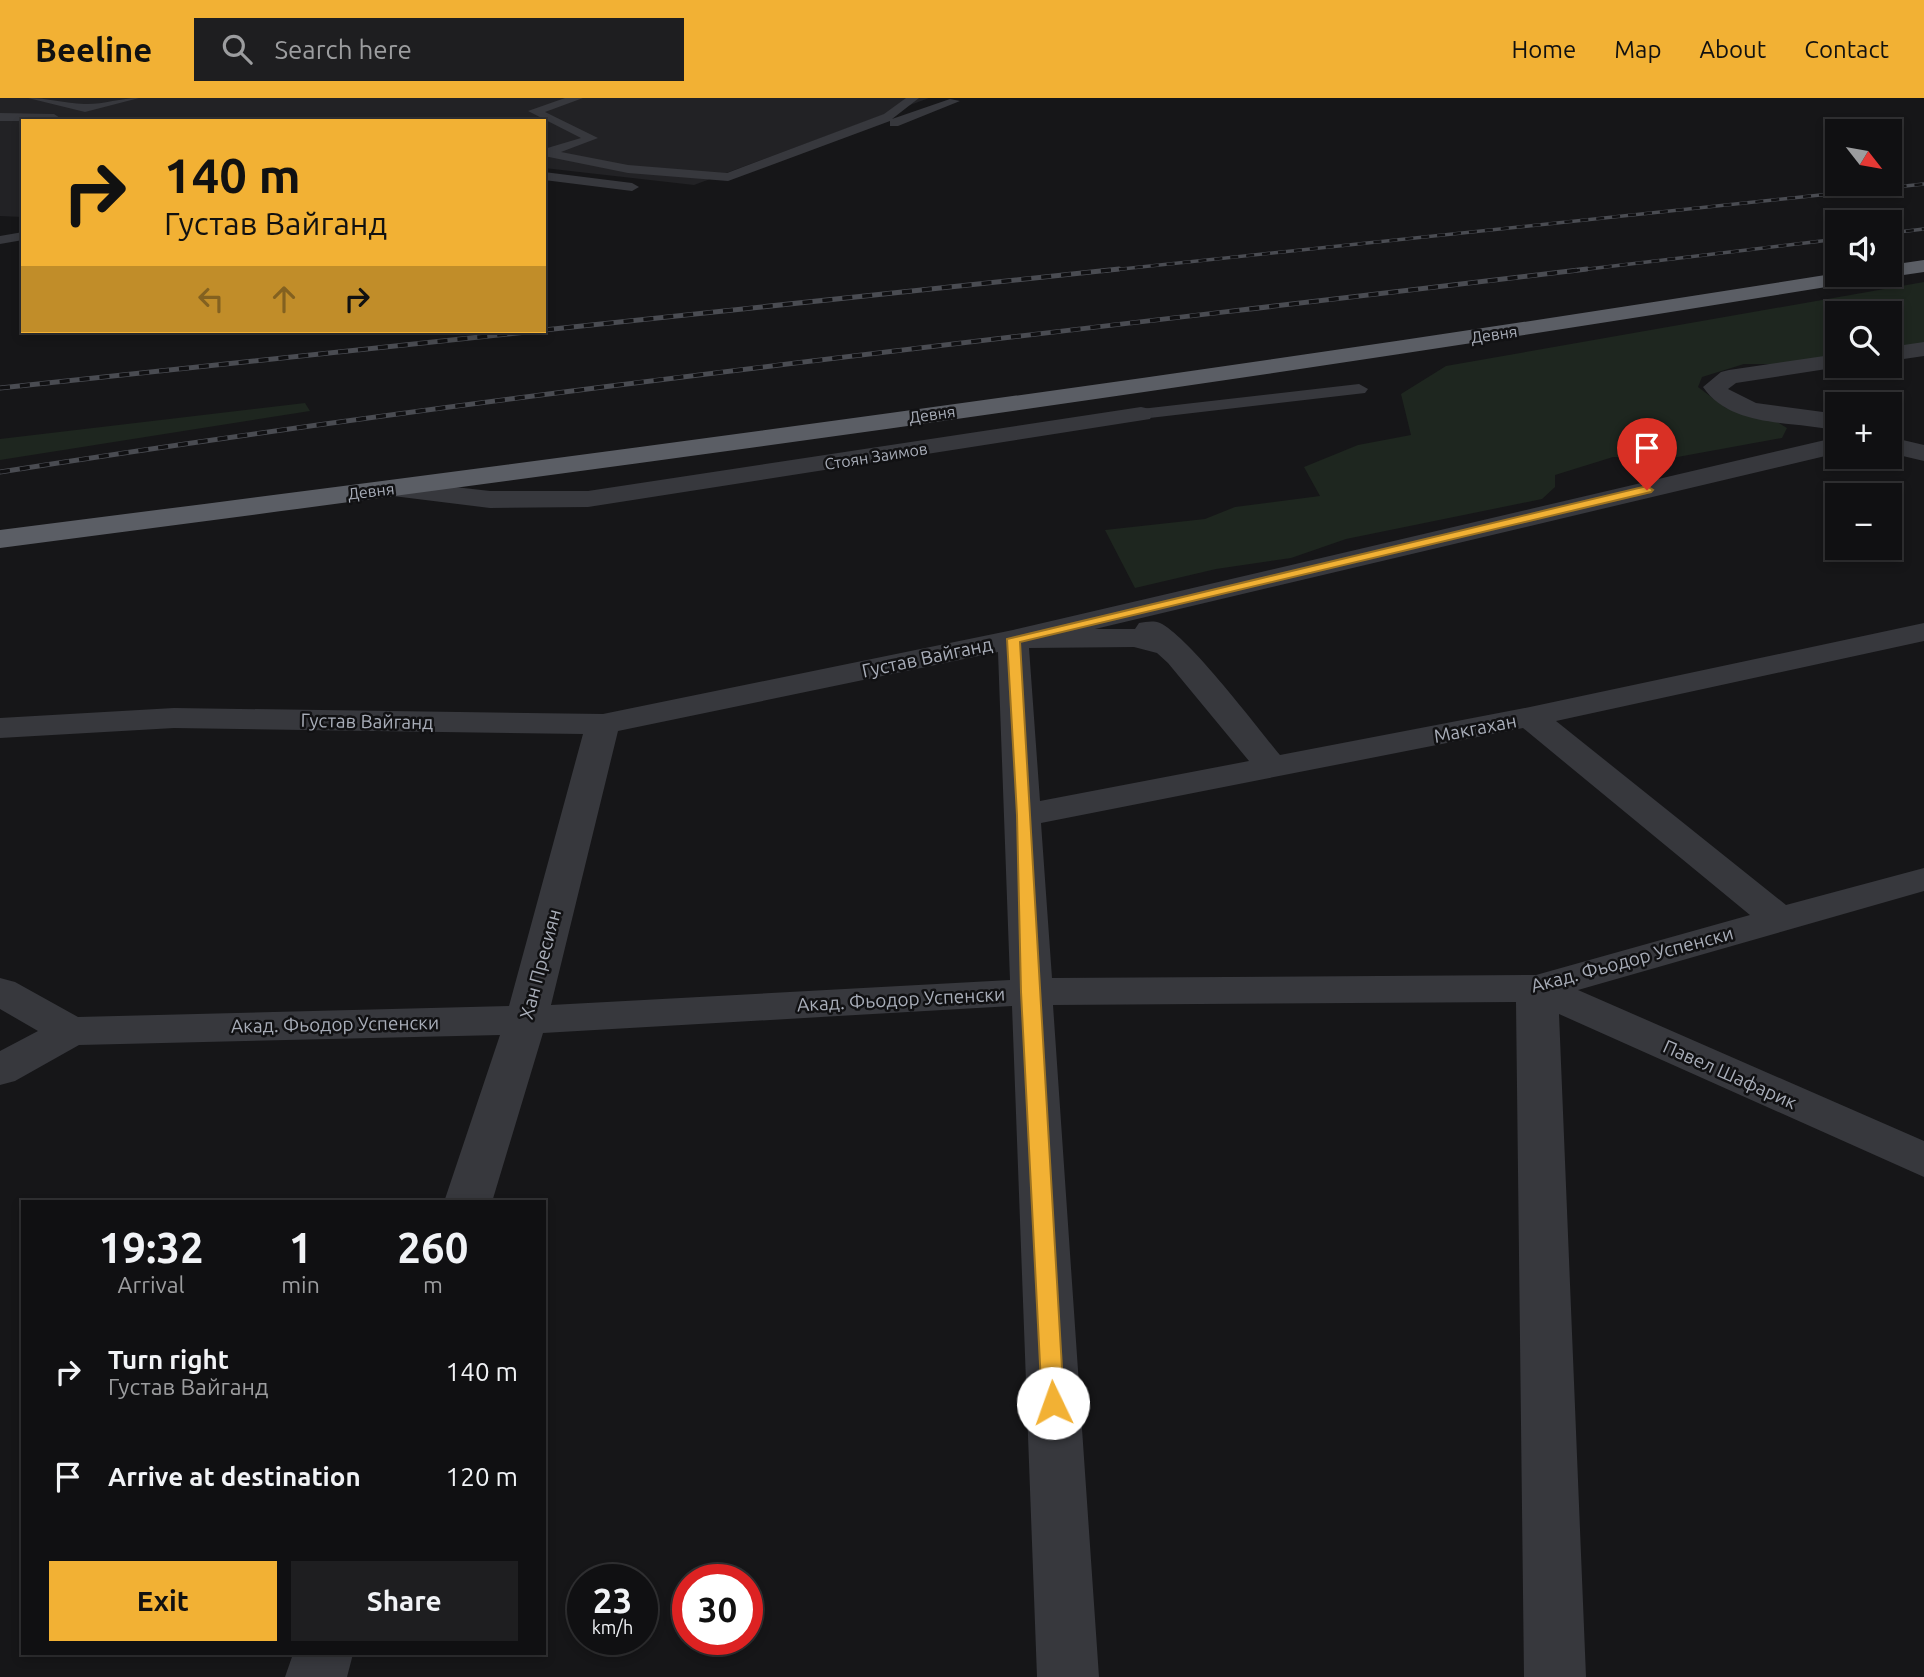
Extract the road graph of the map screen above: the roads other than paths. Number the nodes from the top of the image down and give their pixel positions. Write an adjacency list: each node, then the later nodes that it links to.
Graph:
1 (34, 98): 7 (lane)
2 (105, 98): 7 (lane)
3 (133, 98): 7 (lane)
4 (578, 98): 5 (lane)
5 (913, 98)
6 (954, 101): 14 (lane)
7 (85, 108): 9 (lane)
8 (0, 117): 9 (lane)
9 (48, 119)
10 (21, 126): 11 (lane)
11 (0, 128)
12 (546, 176): 13 (lane)
13 (641, 188)
14 (710, 190)
15 (21, 236): 16 (lane)
16 (0, 240)
17 (1924, 248): 18 (highway)
18 (1902, 251)
19 (1825, 262): 34 (highway, Девня)
20 (1924, 267): 21 (highway)
21 (1902, 270)
22 (1825, 281): 35 (highway, Девня)
23 (1924, 349): 24 (street)
24 (1902, 352)
25 (1825, 363): 28 (street)
26 (1360, 389): 27 (lane, Стоян Заимов)
27 (1141, 414): 35 (street, Стоян Заимов)
28 (1825, 419)
29 (1924, 431): 30 (street)
30 (1902, 434)
31 (1825, 448): 39 (street, Густав Вайганд)
32 (1902, 448): 33 (street)
33 (1924, 453)
34 (342, 471)
35 (393, 488): 37 (highway, Девня)
36 (0, 520): 37 (highway, Девня)
37 (146, 520): 38 (highway)
38 (0, 563)
39 (1130, 612): 41 (street, Густав Вайганд); 43 (street)
40 (1924, 632): 42 (street, Макгахан)
41 (1013, 639): 43 (street); 46 (street, Густав Вайганд); 49 (street)
42 (1885, 640): 44 (street); 45 (street, Макгахан)
43 (1170, 647): 48 (street)
44 (1924, 654)
45 (1530, 718): 48 (street, Макгахан); 51 (street)
46 (603, 724): 47 (street, Густав Вайганд); 55 (street, Хан Пресиян)
47 (0, 729)
48 (1272, 767): 49 (street, Макгахан)
49 (1025, 815): 54 (street)
50 (1924, 879): 51 (street, Акад. Фьодор Успенски)
51 (1780, 920): 52 (street, Акад. Фьодор Успенски)
52 (1537, 988): 54 (street, Акад. Фьодор Успенски); 58 (street, Павел Шафарик); 63 (street)
53 (0, 991): 56 (street)
54 (1030, 992): 55 (street, Акад. Фьодор Успенски); 62 (street)
55 (526, 1020): 56 (street, Акад. Фьодор Успенски); 59 (street, Хан Пресиян)
56 (71, 1031): 57 (street, Акад. Фьодор Успенски)
57 (0, 1070)
58 (1924, 1160)
59 (469, 1200)
60 (323, 1655): 61 (street)
61 (316, 1677)
62 (1068, 1677)
63 (1555, 1677)

